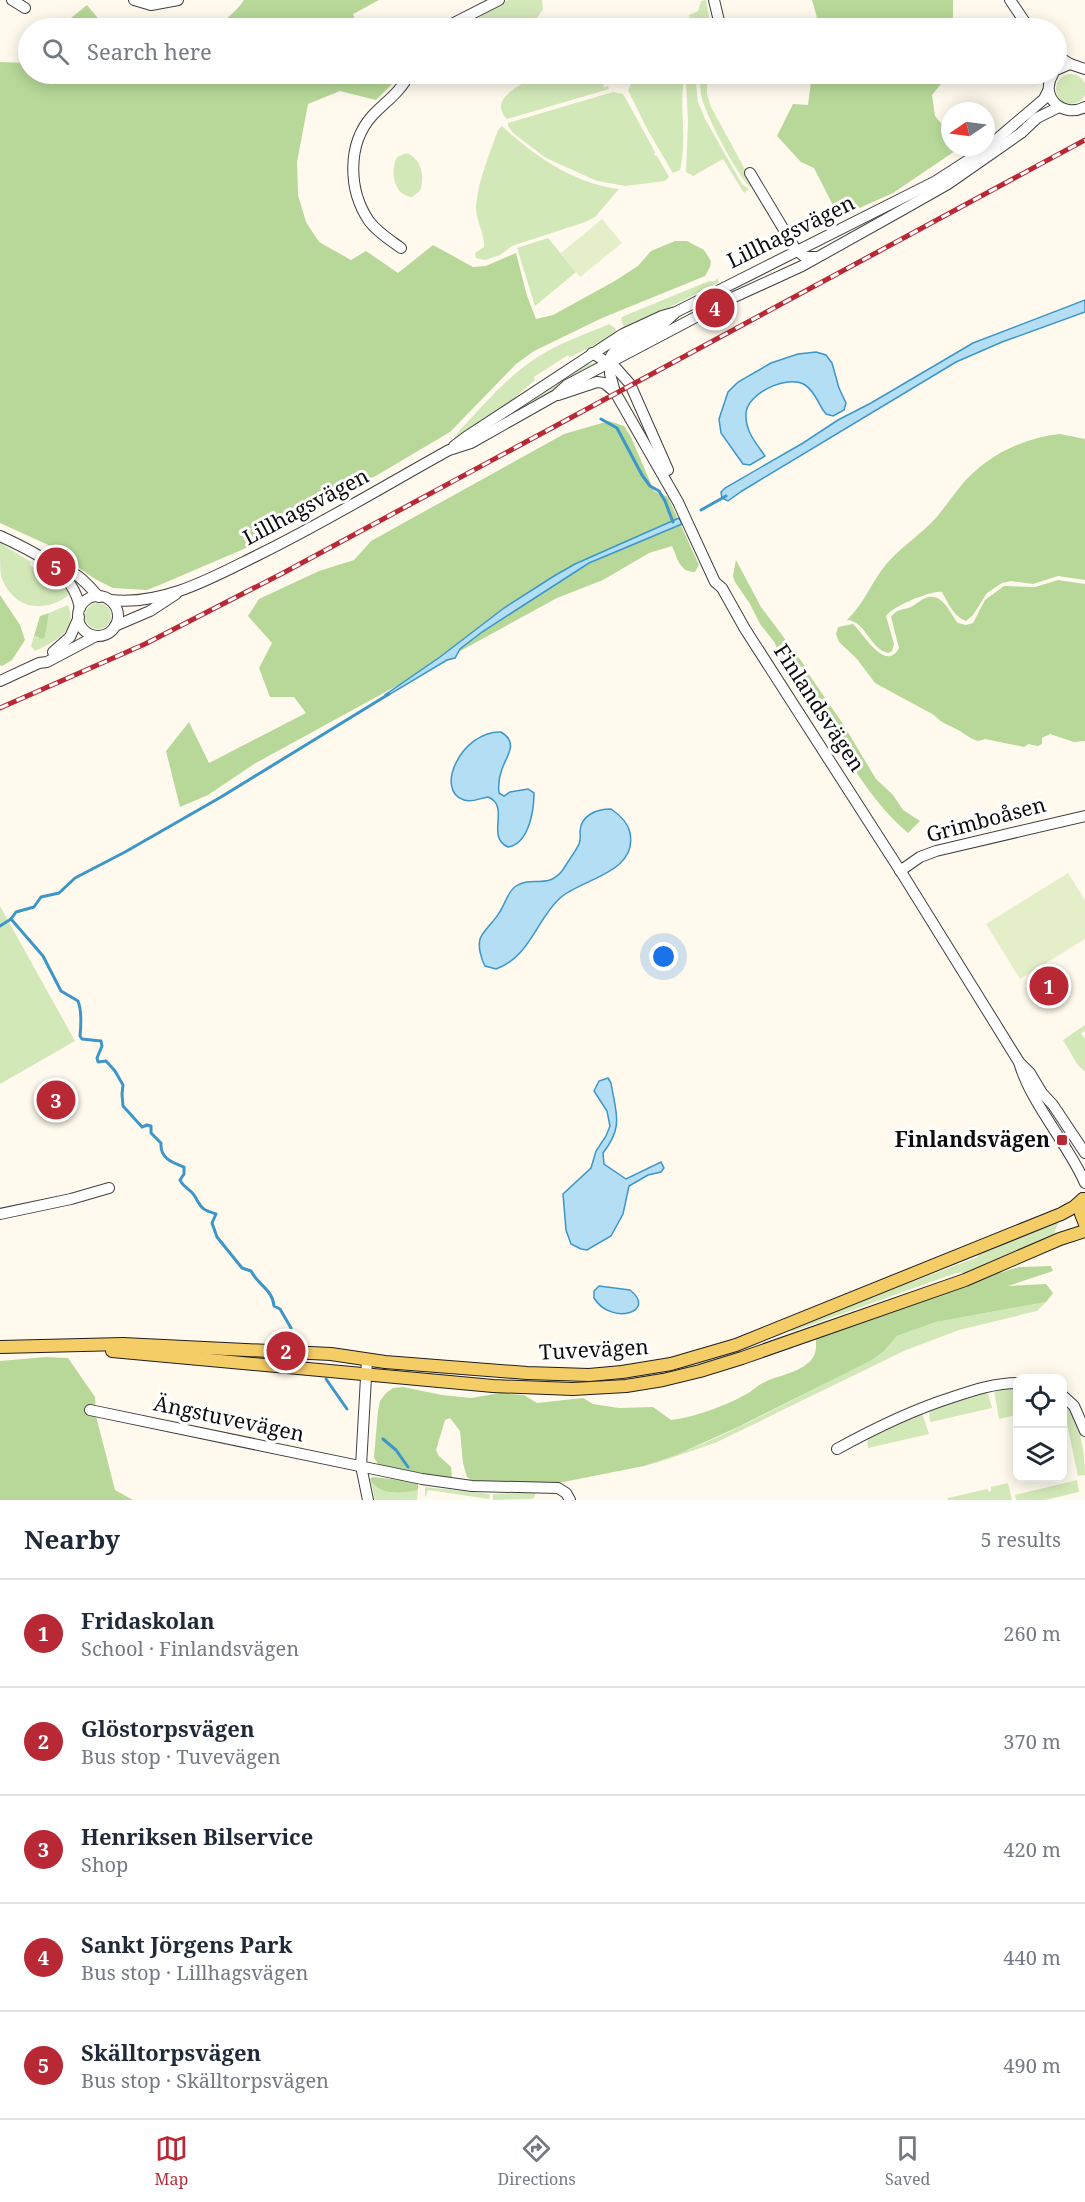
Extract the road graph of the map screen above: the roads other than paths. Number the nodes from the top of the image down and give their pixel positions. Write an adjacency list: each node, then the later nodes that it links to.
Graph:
1 (12, 0): 7 (street)
2 (134, 0): 3 (street)
3 (178, 0)
4 (499, 0): 8 (street)
5 (714, 0): 9 (street)
6 (1010, 0): 10 (street)
7 (25, 8)
8 (464, 18)
9 (718, 18)
10 (1022, 18)
11 (1067, 62): 12 (street)
12 (1070, 64): 13 (street, Lillhagsvägen); 14 (street)
13 (1067, 66)
14 (1085, 69)
15 (402, 84): 21 (street)
16 (1050, 84): 17 (street, Lillhagsvägen)
17 (1048, 91): 18 (street); 22 (street, Lillhagsvägen)
18 (1059, 107): 19 (street, Lillhagsvägen); 23 (street, Lillhagsvägen)
19 (1085, 107)
20 (750, 173): 22 (street)
21 (401, 248)
22 (796, 250): 23 (street); 24 (street); 25 (street, Lillhagsvägen)
23 (818, 256): 24 (street, Lillhagsvägen)
24 (758, 285): 26 (street, Lillhagsvägen)
25 (676, 312): 27 (street, Lillhagsvägen); 28 (street)
26 (632, 352): 28 (street, Lillhagsvägen); 29 (street, Finlandsvägen)
27 (592, 353): 28 (street, Finlandsvägen); 32 (street, Lillhagsvägen)
28 (609, 363): 29 (street, Finlandsvägen); 30 (street, Finlandsvägen); 31 (street, Lillhagsvägen)
29 (630, 384): 35 (street, Finlandsvägen)
30 (615, 392): 31 (street); 35 (street, Finlandsvägen)
31 (556, 395): 32 (street, Lillhagsvägen)
32 (449, 450): 36 (street, Lillhagsvägen)
33 (0, 536): 34 (street)
34 (56, 567): 37 (street); 38 (street)
35 (722, 588): 44 (street, Finlandsvägen)
36 (179, 592): 37 (street, Lillhagsvägen); 39 (street, Lillhagsvägen)
37 (105, 599): 38 (street); 39 (street)
38 (79, 613): 40 (street); 41 (street, Lillhagsvägen)
39 (115, 627): 40 (street, Lillhagsvägen)
40 (96, 636): 41 (street, Lillhagsvägen)
41 (39, 663): 42 (street, Lillhagsvägen)
42 (0, 681)
43 (1085, 816): 44 (street, Grimboåsen)
44 (900, 871): 45 (street, Finlandsvägen)
45 (1019, 1062): 46 (street, Finlandsvägen); 47 (street, Finlandsvägen)
46 (1085, 1153)
47 (1085, 1183)
48 (109, 1188): 50 (street)
49 (1084, 1197): 51 (main road, Tuvevägen); 55 (main road, Tuvevägen)
50 (0, 1214)
51 (1085, 1224)
52 (1085, 1231): 56 (main road, Tuvevägen)
53 (75, 1346): 54 (main road, Tuvevägen); 55 (main road, Tuvevägen); 56 (main road, Tuvevägen)
54 (0, 1347)
55 (368, 1360): 56 (street)
56 (367, 1373): 62 (street)
57 (1013, 1383): 61 (street)
58 (1067, 1400): 60 (street)
59 (90, 1410): 62 (street, Ängstuvevägen)
60 (1085, 1431)
61 (837, 1449)
62 (361, 1466): 63 (street); 64 (street, Ängstuvevägen)
63 (368, 1500)
64 (570, 1500)

